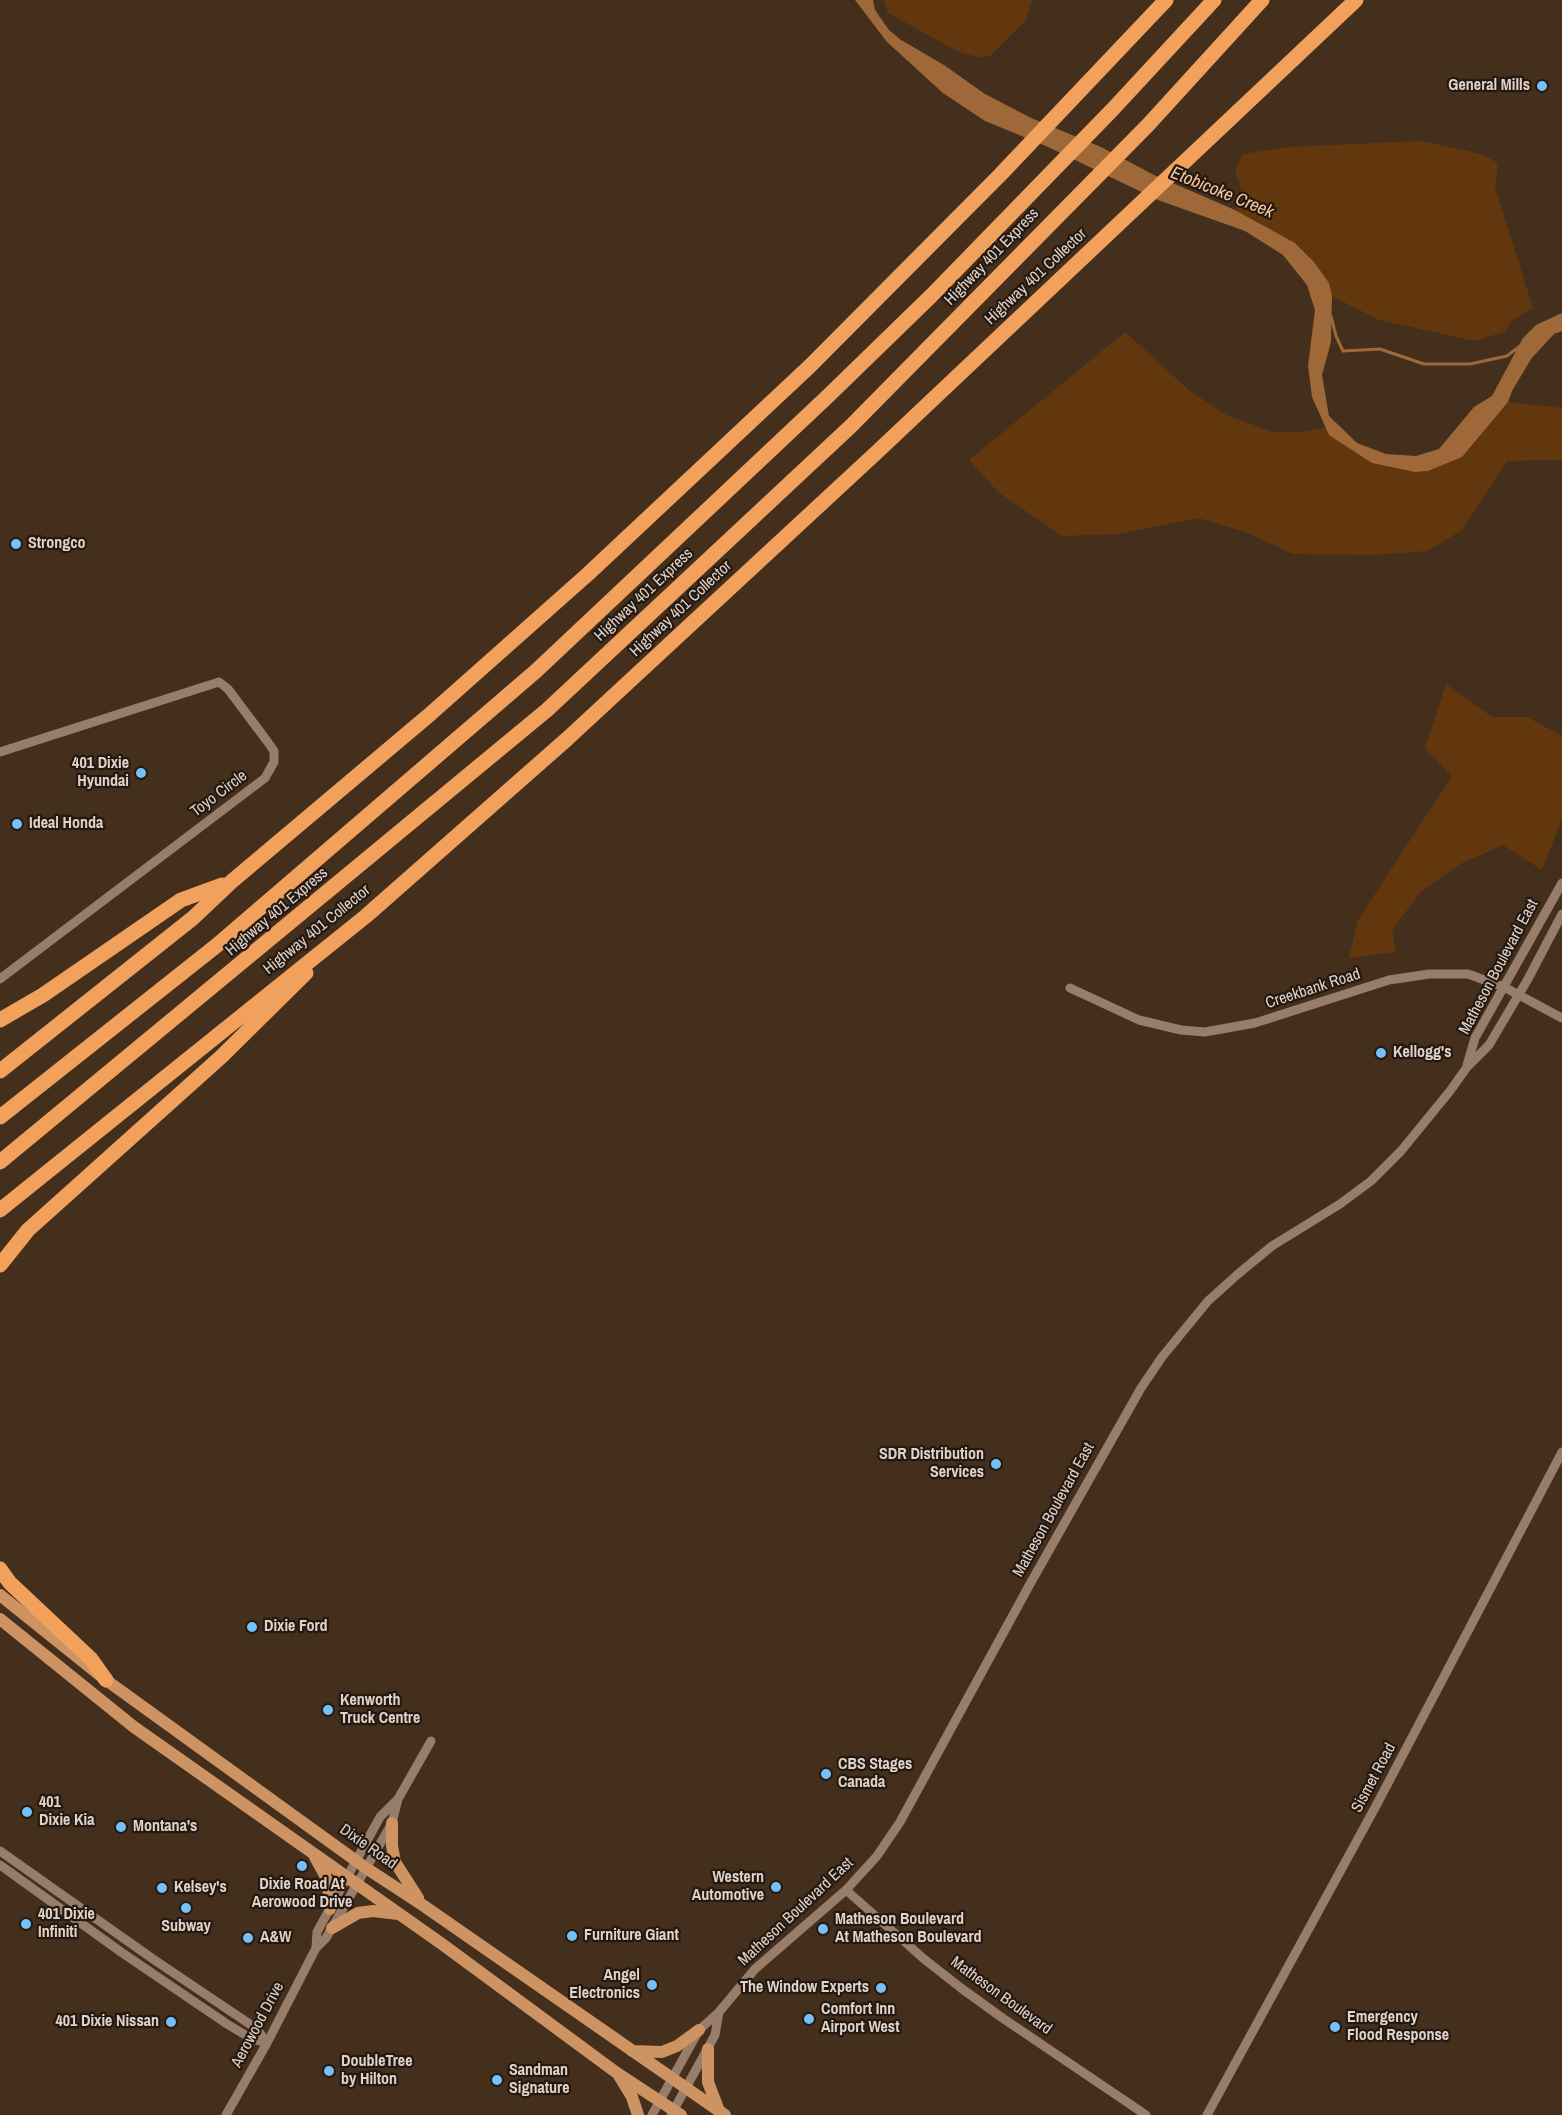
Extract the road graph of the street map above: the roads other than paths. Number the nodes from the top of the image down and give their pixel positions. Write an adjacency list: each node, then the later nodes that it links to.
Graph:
1 (1166, 0): 6 (highway)
2 (1214, 0): 18 (highway, Highway 401 Express)
3 (1262, 0): 19 (highway, Highway 401 Express)
4 (1356, 0): 9 (highway, Highway 401 Collector)
5 (0, 752): 10 (street, Toyo Circle)
6 (231, 882): 15 (highway); 17 (highway)
7 (1562, 883): 11 (street, Matheson Boulevard East)
8 (1562, 914): 13 (street, Matheson Boulevard East)
9 (366, 915): 20 (highway, Highway 401 Collector); 21 (highway)
10 (0, 979)
11 (1504, 987): 12 (street, Creekbank Road); 13 (street, Creekbank Road); 16 (street, Matheson Boulevard East)
12 (1070, 988)
13 (1519, 994): 14 (street, Creekbank Road); 16 (street, Matheson Boulevard East)
14 (1562, 1018)
15 (0, 1020)
16 (1467, 1067): 35 (street, Matheson Boulevard East)
17 (0, 1071)
18 (0, 1117)
19 (0, 1162)
20 (0, 1210)
21 (0, 1264)
22 (1562, 1452): 56 (street, Sismet Road)
23 (0, 1569): 26 (highway)
24 (0, 1595): 26 (main road, Dixie Road)
25 (0, 1619): 31 (main road)
26 (106, 1680): 32 (main road, Dixie Road)
27 (431, 1741): 28 (street, Aerowood Drive)
28 (398, 1799): 29 (street, Aerowood Drive); 32 (street, Aerowood Drive)
29 (392, 1823): 32 (street, Aerowood Drive); 36 (main road)
30 (0, 1851): 43 (street)
31 (313, 1853): 34 (main road); 37 (main road)
32 (361, 1864): 34 (street, Aerowood Drive); 36 (main road, Dixie Road)
33 (0, 1865): 43 (street)
34 (351, 1881): 37 (street, Aerowood Drive); 38 (main road); 39 (street, Aerowood Drive)
35 (846, 1890): 41 (street, Matheson Boulevard East); 55 (street, Matheson Boulevard)
36 (424, 1906): 45 (main road, Dixie Road)
37 (330, 1909): 40 (street, Aerowood Drive)
38 (399, 1914): 39 (main road); 46 (main road)
39 (332, 1928): 40 (street, Aerowood Drive)
40 (316, 1948): 43 (street, Aerowood Drive)
41 (719, 2012): 42 (street, Matheson Boulevard East); 44 (street, Matheson Boulevard East)
42 (699, 2030): 45 (main road); 47 (street, Matheson Boulevard East)
43 (267, 2043): 52 (street, Aerowood Drive)
44 (708, 2049): 48 (street, Matheson Boulevard East); 51 (main road)
45 (631, 2050): 47 (main road, Dixie Road)
46 (618, 2073): 49 (main road); 53 (main road)
47 (672, 2079): 48 (main road, Dixie Road); 49 (street, Matheson Boulevard East)
48 (686, 2089): 50 (street, Matheson Boulevard East); 51 (main road, Dixie Road)
49 (660, 2100): 50 (main road); 54 (street, Matheson Boulevard East)
50 (675, 2113)
51 (722, 2113)
52 (226, 2115)
53 (638, 2115)
54 (652, 2115)
55 (1146, 2115)
56 (1207, 2115)

